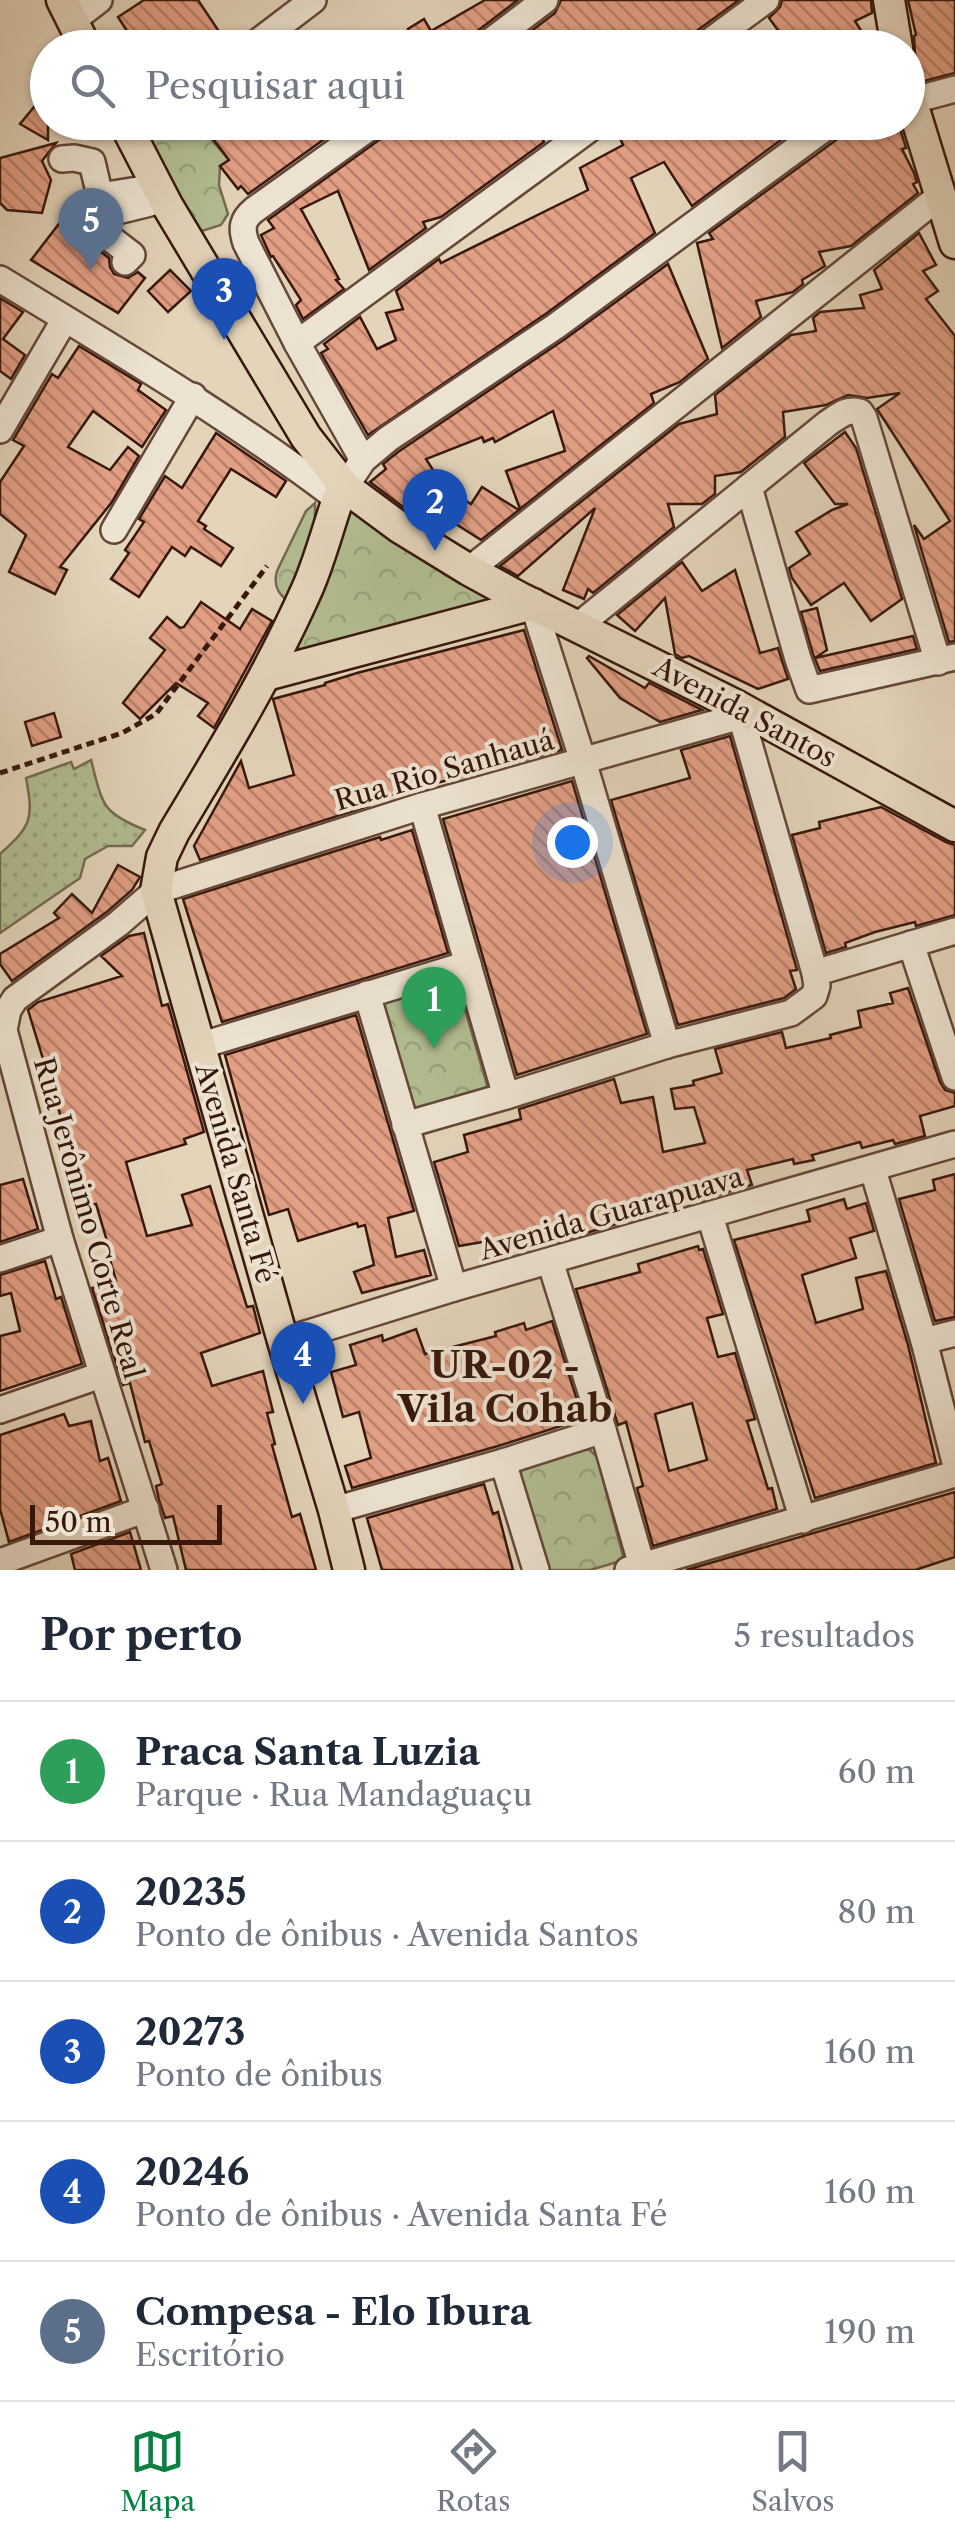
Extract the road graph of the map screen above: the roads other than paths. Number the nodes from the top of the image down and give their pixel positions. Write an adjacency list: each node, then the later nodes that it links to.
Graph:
1 (99, 0): 6 (street)
2 (313, 0): 7 (street)
3 (545, 0): 8 (street)
4 (766, 0): 9 (street)
5 (889, 0): 10 (main road)
6 (74, 23)
7 (274, 30)
8 (506, 30)
9 (725, 30)
10 (894, 30)
11 (955, 89): 12 (street)
12 (925, 94)
13 (141, 140): 29 (main road, Avenida Santos)
14 (351, 140): 24 (street)
15 (575, 140): 24 (street)
16 (809, 140): 27 (street)
17 (923, 140): 19 (main road)
18 (62, 159): 21 (street)
19 (940, 196): 20 (main road); 31 (street)
20 (953, 231)
21 (126, 262)
22 (0, 279): 23 (street)
23 (65, 319): 25 (street); 26 (street)
24 (297, 344): 27 (street)
25 (192, 396): 29 (street); 30 (street)
26 (0, 430)
27 (363, 460): 29 (street)
28 (750, 487): 33 (street); 34 (street); 34 (street)
29 (341, 493): 31 (main road, Avenida Santos); 35 (main road)
30 (114, 530)
31 (469, 570): 32 (main road, Avenida Santos)
32 (533, 604): 33 (main road, Avenida Santos); 35 (main road); 37 (street)
33 (578, 626): 36 (main road, Avenida Santos)
34 (946, 660)
35 (266, 675): 40 (main road)
36 (739, 711): 37 (street, Rua Rio Sanhauá); 39 (main road, Avenida Santos); 44 (street)
37 (583, 761): 38 (street, Rua Rio Sanhauá); 46 (street)
38 (422, 806): 40 (street, Rua Rio Sanhauá); 43 (street)
39 (950, 818)
40 (156, 891): 47 (main road, Avenida Santa Fé); 49 (street, Rua Jerônimo Corte Real)
41 (955, 931): 42 (street)
42 (911, 944): 44 (street); 48 (street)
43 (468, 964): 45 (street); 50 (street)
44 (815, 973): 46 (street)
45 (367, 994): 47 (street); 51 (street)
46 (666, 1045): 50 (street)
47 (199, 1046): 60 (main road, Avenida Santa Fé)
48 (955, 1077)
49 (9, 1082): 55 (street, Rua Jerônimo Corte Real)
50 (506, 1096): 51 (street)
51 (405, 1125): 58 (street)
52 (955, 1144): 53 (street, Avenida Guarapuava)
53 (873, 1170): 54 (street, Avenida Guarapuava); 61 (street)
54 (710, 1216): 57 (street, Avenida Guarapuava); 70 (street)
55 (60, 1240): 56 (street); 62 (street, Rua Jerônimo Corte Real)
56 (0, 1259)
57 (550, 1261): 58 (street, Avenida Guarapuava); 64 (street)
58 (454, 1288): 60 (street, Avenida Guarapuava)
59 (955, 1333): 61 (street)
60 (284, 1341): 69 (main road, Avenida Santa Fé)
61 (924, 1341): 66 (street)
62 (101, 1376): 63 (street); 68 (street, Rua Jerônimo Corte Real)
63 (0, 1410)
64 (603, 1430): 65 (street); 72 (street)
65 (503, 1462): 69 (street); 75 (street)
66 (955, 1462)
67 (955, 1474): 70 (street)
68 (146, 1509): 71 (street); 73 (street, Rua Jerônimo Corte Real)
69 (334, 1510): 74 (main road, Avenida Santa Fé)
70 (803, 1520): 72 (street)
71 (0, 1562)
72 (635, 1568)
73 (164, 1570)
74 (349, 1570)
75 (536, 1570)

